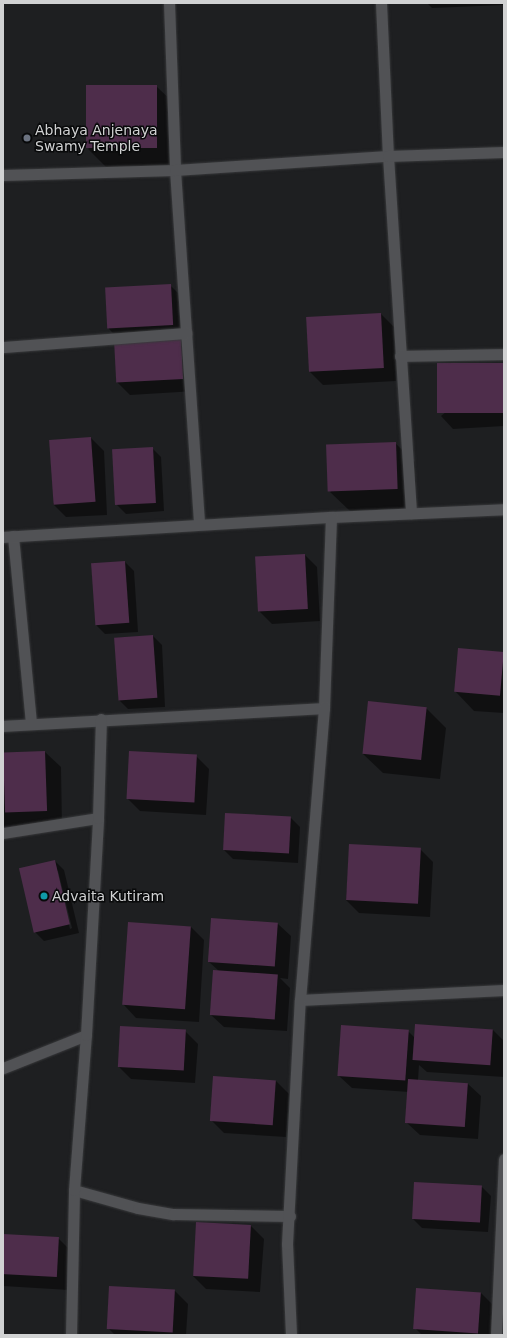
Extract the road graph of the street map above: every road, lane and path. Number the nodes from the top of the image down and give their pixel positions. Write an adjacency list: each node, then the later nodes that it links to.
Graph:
1 (169, 3): 5 (street)
2 (381, 3): 4 (street)
3 (504, 152): 4 (street)
4 (388, 156): 5 (street); 10 (street)
5 (175, 170): 6 (street); 7 (street)
6 (3, 175)
7 (186, 333): 8 (street); 14 (street)
8 (3, 347)
9 (504, 354): 10 (street)
10 (400, 356): 12 (street)
11 (504, 509): 12 (street)
12 (411, 513): 13 (street)
13 (331, 517): 14 (street); 16 (street)
14 (199, 523): 15 (street)
15 (8, 536): 18 (street)
16 (324, 708): 17 (street); 23 (street)
17 (101, 719): 18 (street); 20 (street)
18 (31, 724): 19 (street)
19 (3, 726)
20 (98, 818): 21 (street); 24 (street)
21 (3, 833)
22 (504, 990): 23 (street)
23 (300, 1000): 29 (street)
24 (86, 1035): 25 (street); 28 (street)
25 (3, 1068)
26 (504, 1159): 27 (street)
27 (502, 1184): 32 (street)
28 (74, 1190): 29 (street); 30 (street)
29 (290, 1216): 31 (street)
30 (72, 1335)
31 (291, 1335)
32 (496, 1335)

